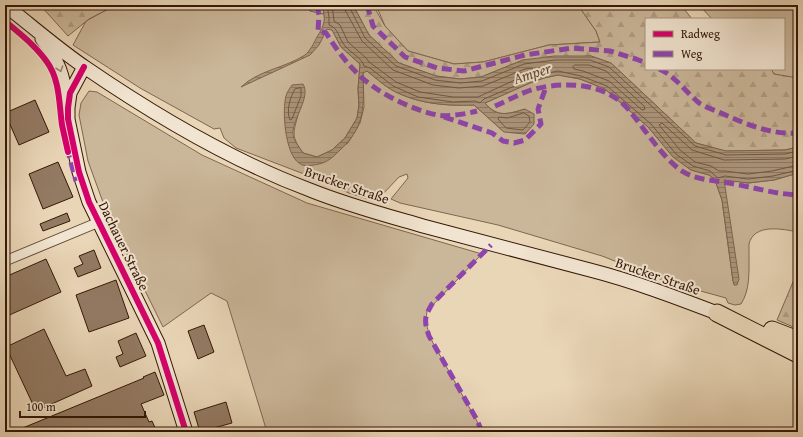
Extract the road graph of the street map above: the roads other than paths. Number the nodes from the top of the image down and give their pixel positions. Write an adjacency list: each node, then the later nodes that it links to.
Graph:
1 (5, 5): 2 (main road, Brucker Straße)
2 (31, 26): 3 (main road, Brucker Straße); 4 (main road, one-way to 4)
3 (84, 67): 4 (main road, Dachauer Straße); 7 (main road, Brucker Straße)
4 (68, 108): 5 (main road, Dachauer Straße)
5 (99, 222): 6 (street); 10 (main road, Dachauer Straße)
6 (5, 261)
7 (717, 313): 8 (highway); 9 (highway)
8 (798, 340)
9 (798, 354)
10 (186, 432)

